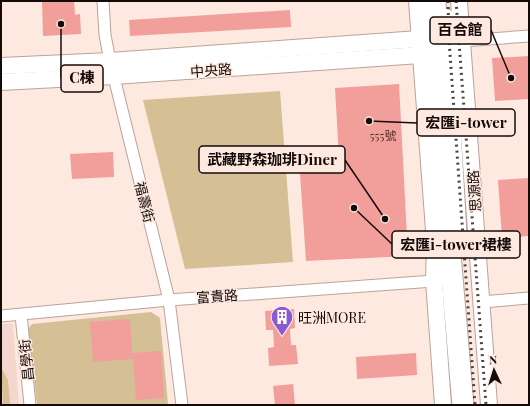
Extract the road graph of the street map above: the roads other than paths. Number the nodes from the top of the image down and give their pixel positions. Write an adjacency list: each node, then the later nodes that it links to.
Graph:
1 (103, 1): 11 (street, 福壽街)
2 (417, 1): 7 (main road)
3 (435, 1): 24 (highway)
4 (445, 1): 25 (main road, 思源路)
5 (459, 1): 8 (main road, 思源路)
6 (529, 36): 8 (street)
7 (419, 39): 9 (main road); 11 (main road, 中央路)
8 (462, 42): 17 (main road, 思源路)
9 (420, 55): 11 (main road, 中央路); 13 (main road)
10 (1, 66): 11 (main road, 中央路)
11 (112, 69): 12 (main road, 中央路); 16 (street, 福壽街)
12 (1, 82)
13 (435, 244): 14 (main road); 23 (main road)
14 (434, 281): 16 (street, 富貴路); 22 (main road)
15 (529, 298): 17 (street)
16 (169, 300): 18 (street, 富貴路); 21 (street, 福壽街)
17 (482, 302): 26 (main road, 思源路)
18 (21, 315): 19 (street, 富貴路); 20 (street, 昌學街)
19 (1, 316)
20 (30, 405)
21 (182, 405)
22 (443, 405)
23 (452, 405)
24 (463, 405)
25 (469, 405)
26 (489, 405)

